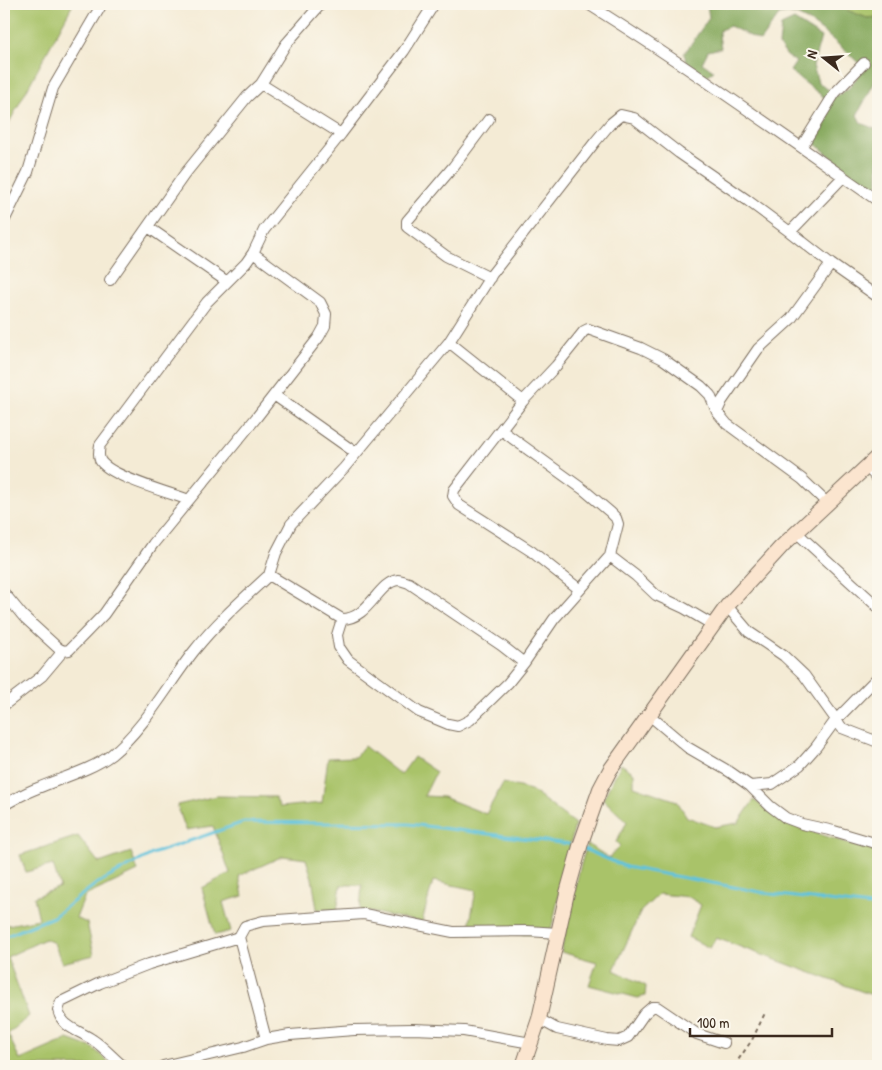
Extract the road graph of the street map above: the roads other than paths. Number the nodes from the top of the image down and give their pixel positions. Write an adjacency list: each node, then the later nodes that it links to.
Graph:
1 (102, 4): 12 (street)
2 (321, 4): 6 (street)
3 (434, 4): 8 (street)
4 (588, 4): 9 (street)
5 (864, 63): 9 (street)
6 (261, 84): 8 (street); 13 (street)
7 (489, 119): 17 (street)
8 (341, 134): 15 (street)
9 (802, 146): 10 (street)
10 (843, 177): 11 (street); 14 (street)
11 (878, 201)
12 (4, 221)
13 (148, 227): 18 (street); 19 (street)
14 (790, 232): 16 (street); 17 (street)
15 (253, 253): 19 (street); 22 (street)
16 (831, 264): 20 (street); 24 (street)
17 (490, 278): 21 (street)
18 (110, 280)
19 (226, 281): 30 (street)
20 (878, 296)
21 (449, 342): 23 (street); 26 (street)
22 (274, 395): 26 (street); 30 (street)
23 (524, 401): 24 (street); 25 (street)
24 (717, 412): 31 (street)
25 (501, 430): 33 (street); 35 (street)
26 (356, 453): 34 (street)
27 (878, 456): 28 (street)
28 (867, 467): 29 (street); 31 (street)
29 (878, 479)
30 (189, 500): 41 (street)
31 (827, 503): 32 (street)
32 (796, 532): 37 (street); 38 (street)
33 (610, 556): 35 (street); 40 (street)
34 (268, 575): 39 (street); 49 (street)
35 (579, 589): 42 (street)
36 (4, 593): 41 (street)
37 (727, 606): 40 (street); 46 (street)
38 (878, 607)
39 (342, 619): 42 (street); 42 (street)
40 (713, 625): 45 (street)
41 (63, 651): 44 (street)
42 (524, 663)
43 (878, 677): 46 (street)
44 (4, 705)
45 (648, 714): 48 (street); 51 (street)
46 (835, 721): 47 (street); 48 (street)
47 (878, 742)
48 (750, 786): 50 (street)
49 (4, 805)
50 (878, 844)
51 (558, 933): 52 (street); 53 (street)
52 (239, 937): 54 (street); 57 (street)
53 (539, 1019): 55 (street); 56 (street)
54 (266, 1039): 55 (street); 58 (street)
55 (531, 1043): 59 (street)
56 (724, 1043)
57 (123, 1066)
58 (163, 1066)
59 (523, 1066)

